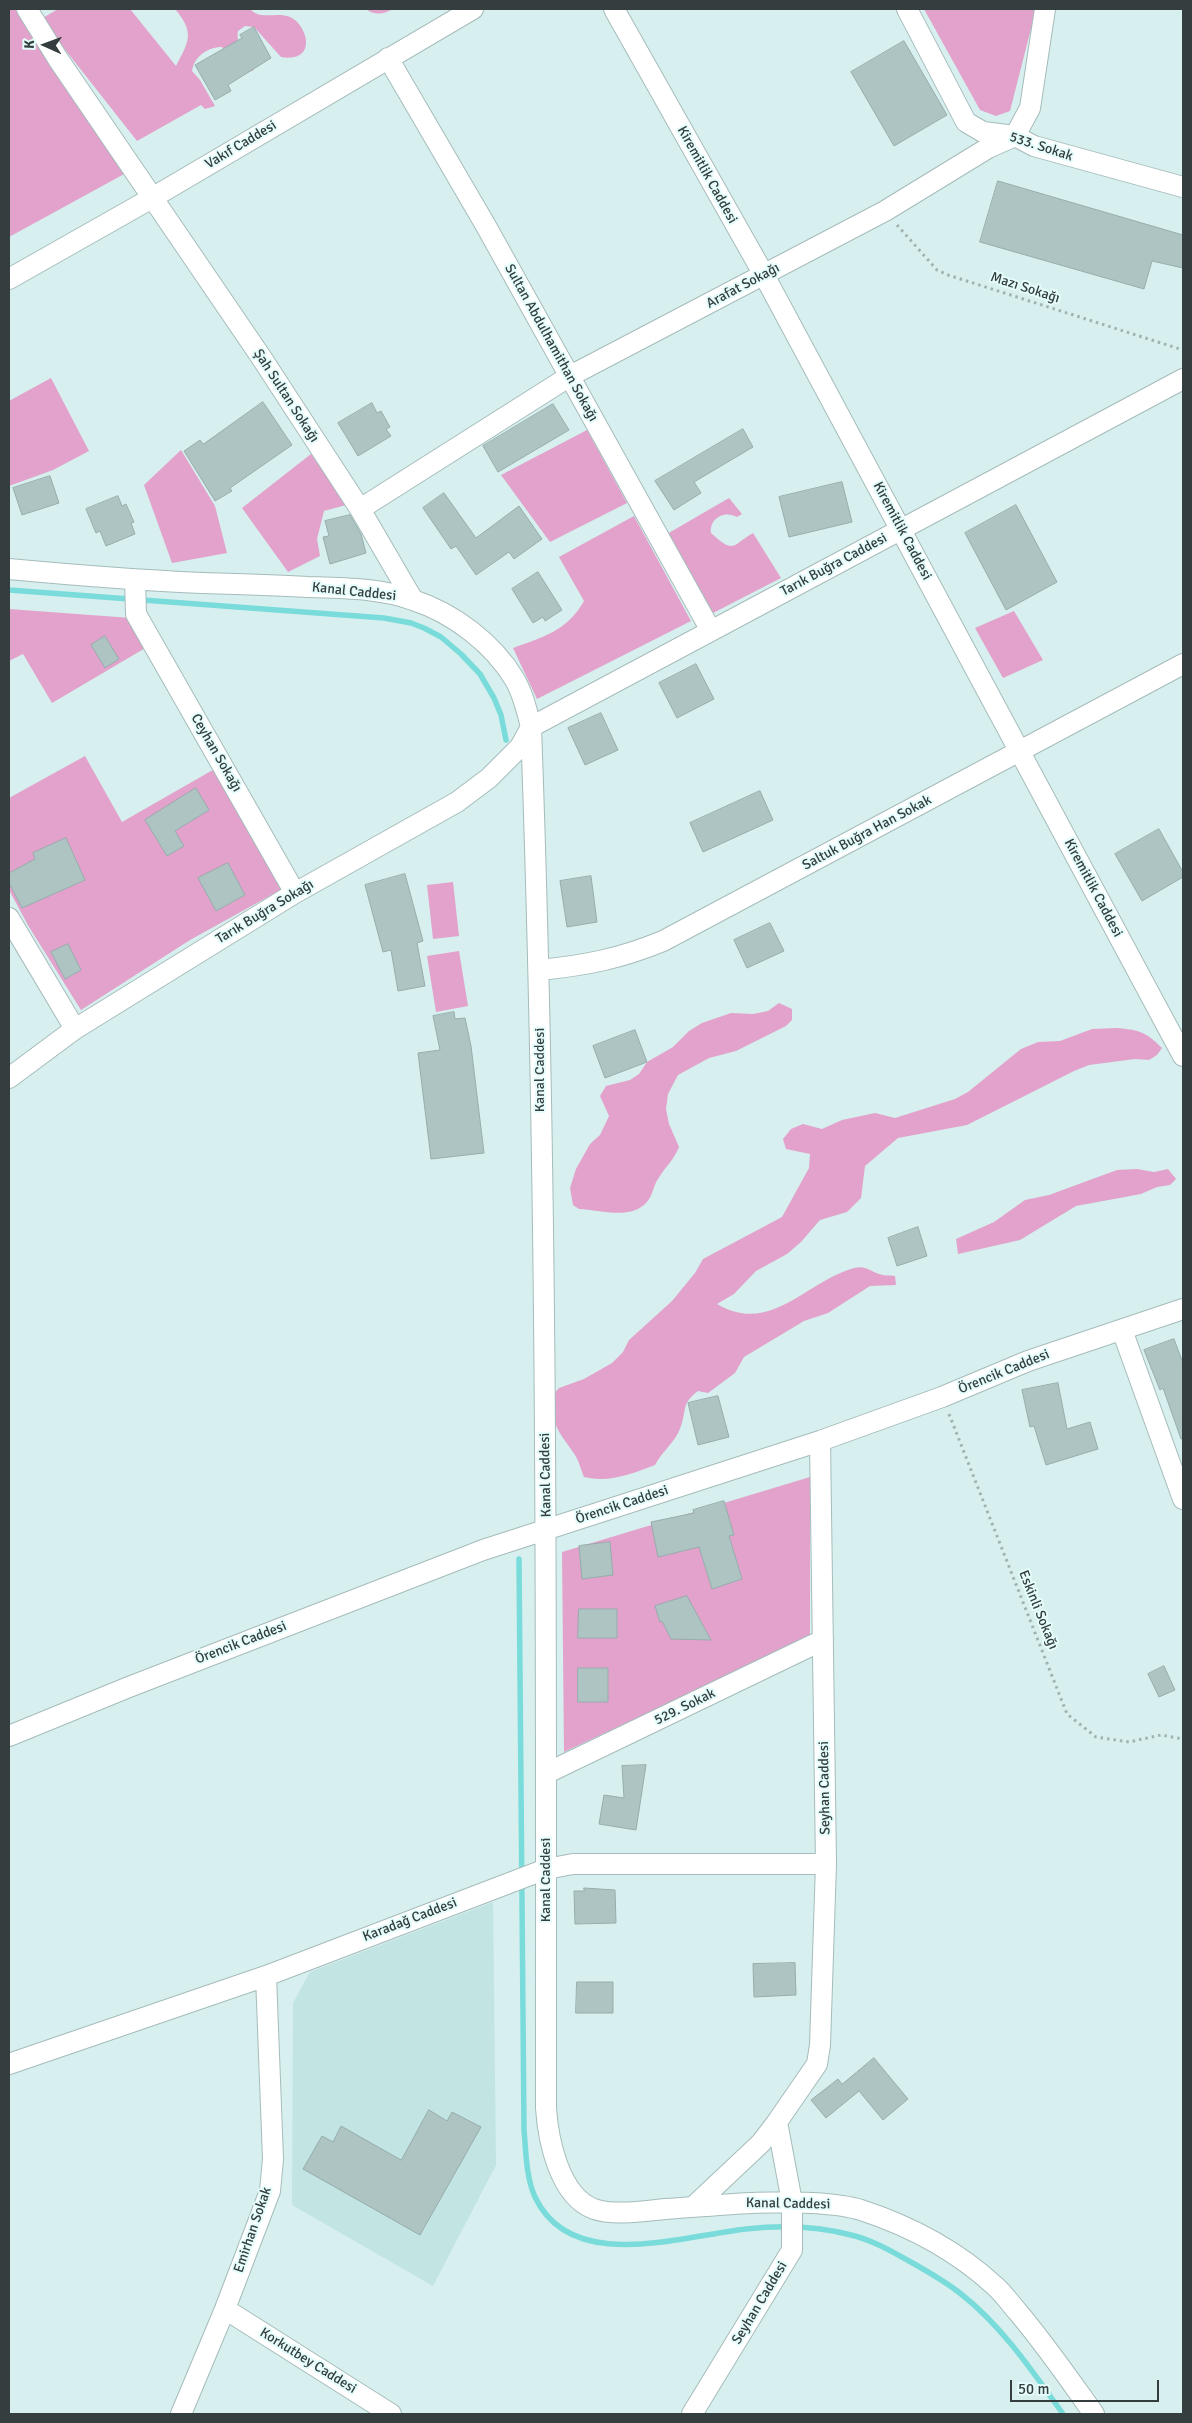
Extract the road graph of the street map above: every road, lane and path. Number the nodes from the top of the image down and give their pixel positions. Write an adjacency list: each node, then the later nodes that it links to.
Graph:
1 (27, 9): 9 (street, Şah Sultan Sokağı)
2 (473, 9): 6 (street, Vakıf Caddesi)
3 (614, 9): 11 (street, Kiremitlik Caddesi)
4 (907, 9): 7 (street, 533. Sokak)
5 (1045, 9): 7 (street)
6 (388, 58): 9 (street, Vakıf Caddesi); 14 (street, Sultan Abdulhamithan Sokağı)
7 (1015, 136): 8 (street, 533. Sokak); 10 (street, Arafat Sokağı)
8 (1183, 187)
9 (152, 198): 12 (street, Vakıf Caddesi); 16 (street, Şah Sultan Sokağı)
10 (885, 211): 11 (street, Arafat Sokağı); 13 (path, Mazı Sokağı)
11 (764, 275): 14 (street, Arafat Sokağı); 17 (street, Kiremitlik Caddesi)
12 (9, 279)
13 (1183, 350)
14 (570, 376): 16 (street, Arafat Sokağı); 21 (street, Sultan Abdulhamithan Sokağı)
15 (1183, 379): 17 (street, Tarık Buğra Caddesi)
16 (360, 509): 20 (street, Şah Sultan Sokağı)
17 (902, 530): 21 (street, Tarık Buğra Caddesi); 24 (street, Kiremitlik Caddesi)
18 (9, 569): 19 (street, Kanal Caddesi)
19 (135, 580): 20 (street, Kanal Caddesi); 25 (street, Ceyhan Sokağı)
20 (413, 600): 23 (street, Kanal Caddesi)
21 (710, 629): 23 (street, Tarık Buğra Caddesi)
22 (1183, 664): 24 (street, Saltuk Buğra Han Sokak)
23 (532, 726): 25 (street, Tarık Buğra Sokağı); 27 (street, Kanal Caddesi)
24 (1020, 752): 27 (street, Saltuk Buğra Han Sokak); 29 (street, Kiremitlik Caddesi)
25 (294, 893): 28 (street, Tarık Buğra Sokağı)
26 (9, 918): 28 (street)
27 (540, 970): 36 (street, Kanal Caddesi)
28 (75, 1028): 30 (street, Tarık Buğra Sokağı)
29 (1183, 1056)
30 (9, 1078)
31 (1183, 1309): 32 (street, Örencik Caddesi)
32 (1122, 1330): 33 (street, Örencik Caddesi); 35 (street)
33 (942, 1397): 34 (street, Örencik Caddesi); 39 (path, Eskinli Sokağı)
34 (820, 1441): 36 (street, Örencik Caddesi); 37 (street, Seyhan Caddesi)
35 (1183, 1499)
36 (546, 1530): 38 (street, Örencik Caddesi); 40 (street, Kanal Caddesi)
37 (823, 1640): 40 (street, 529. Sokak); 41 (street, Seyhan Caddesi)
38 (9, 1736)
39 (1183, 1739)
40 (547, 1774): 42 (street, Kanal Caddesi)
41 (826, 1864): 42 (street, Karadağ Caddesi); 45 (street, Seyhan Caddesi)
42 (540, 1871): 43 (street, Karadağ Caddesi); 47 (street, Kanal Caddesi)
43 (266, 1976): 44 (street, Karadağ Caddesi); 48 (street, Emirhan Sokak)
44 (9, 2064)
45 (777, 2122): 46 (street, Seyhan Caddesi); 47 (street, Seyhan Caddesi)
46 (792, 2206): 47 (street, Kanal Caddesi); 51 (street, Seyhan Caddesi); 52 (street, Kanal Caddesi)
47 (693, 2207)
48 (225, 2308): 49 (street, Emirhan Sokak); 50 (street, Korkutbey Caddesi)
49 (181, 2414)
50 (391, 2414)
51 (692, 2414)
52 (1094, 2414)

